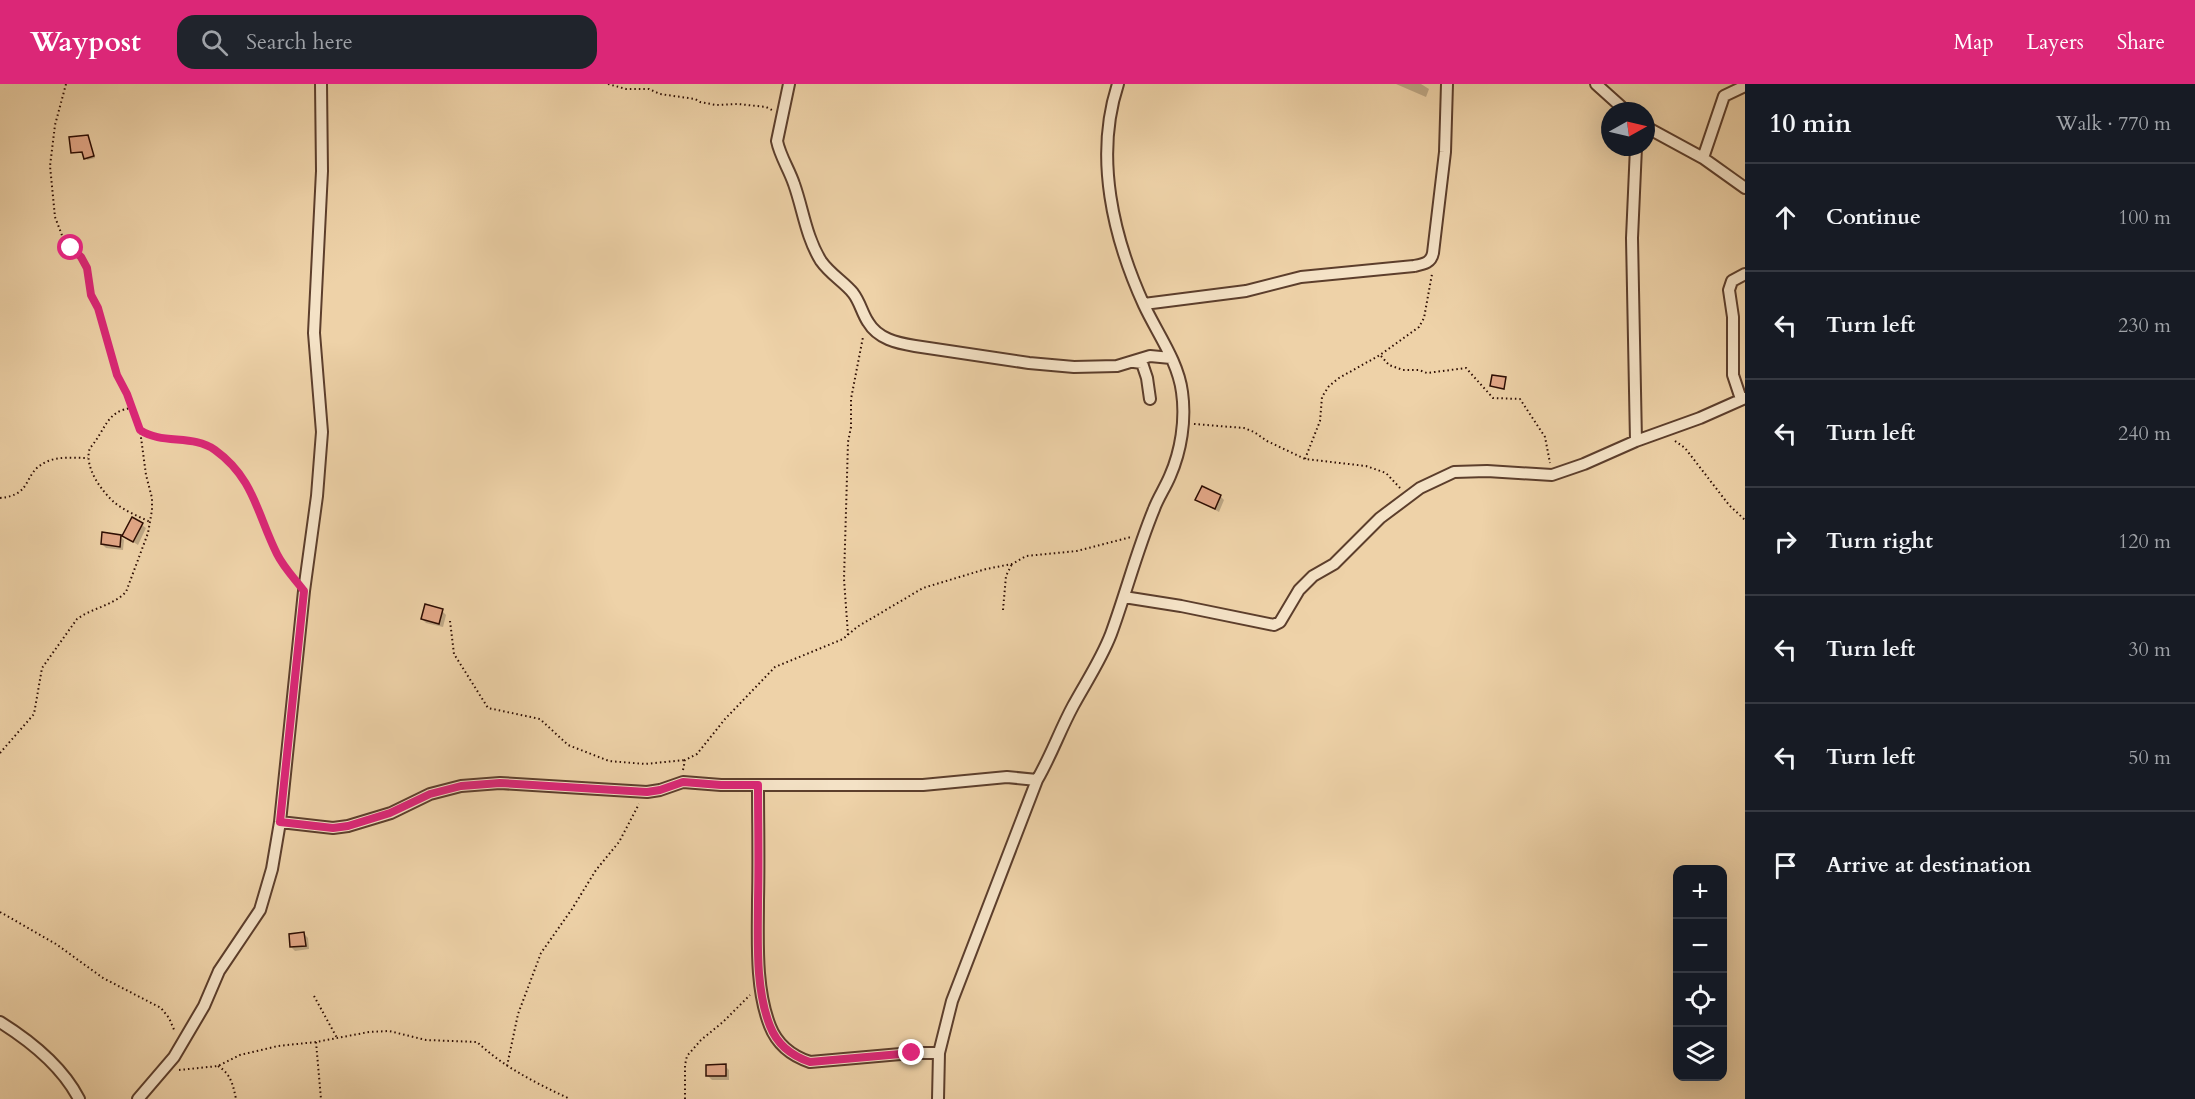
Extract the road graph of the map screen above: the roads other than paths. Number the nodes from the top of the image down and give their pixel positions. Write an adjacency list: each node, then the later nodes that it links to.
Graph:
1 (321, 84): 22 (street)
2 (789, 84): 15 (street)
3 (1118, 84): 13 (street)
4 (1447, 84): 13 (street)
5 (1596, 84): 7 (street)
6 (1745, 86): 10 (street)
7 (1616, 102)
8 (1655, 132): 10 (street)
9 (1636, 156): 18 (street)
10 (1703, 158): 11 (street)
11 (1745, 188)
12 (1745, 274): 16 (street)
13 (1144, 304): 14 (street)
14 (1171, 358): 15 (street); 19 (street)
15 (1134, 362): 17 (street)
16 (1743, 398): 18 (street)
17 (1150, 399)
18 (1636, 441): 19 (street)
19 (1124, 597): 20 (street)
20 (1037, 780): 21 (street); 24 (street)
21 (758, 785): 22 (street); 24 (street)
22 (280, 822): 26 (street)
23 (0, 1022): 25 (street)
24 (939, 1053): 27 (street)
25 (79, 1099)
26 (138, 1099)
27 (938, 1099)

